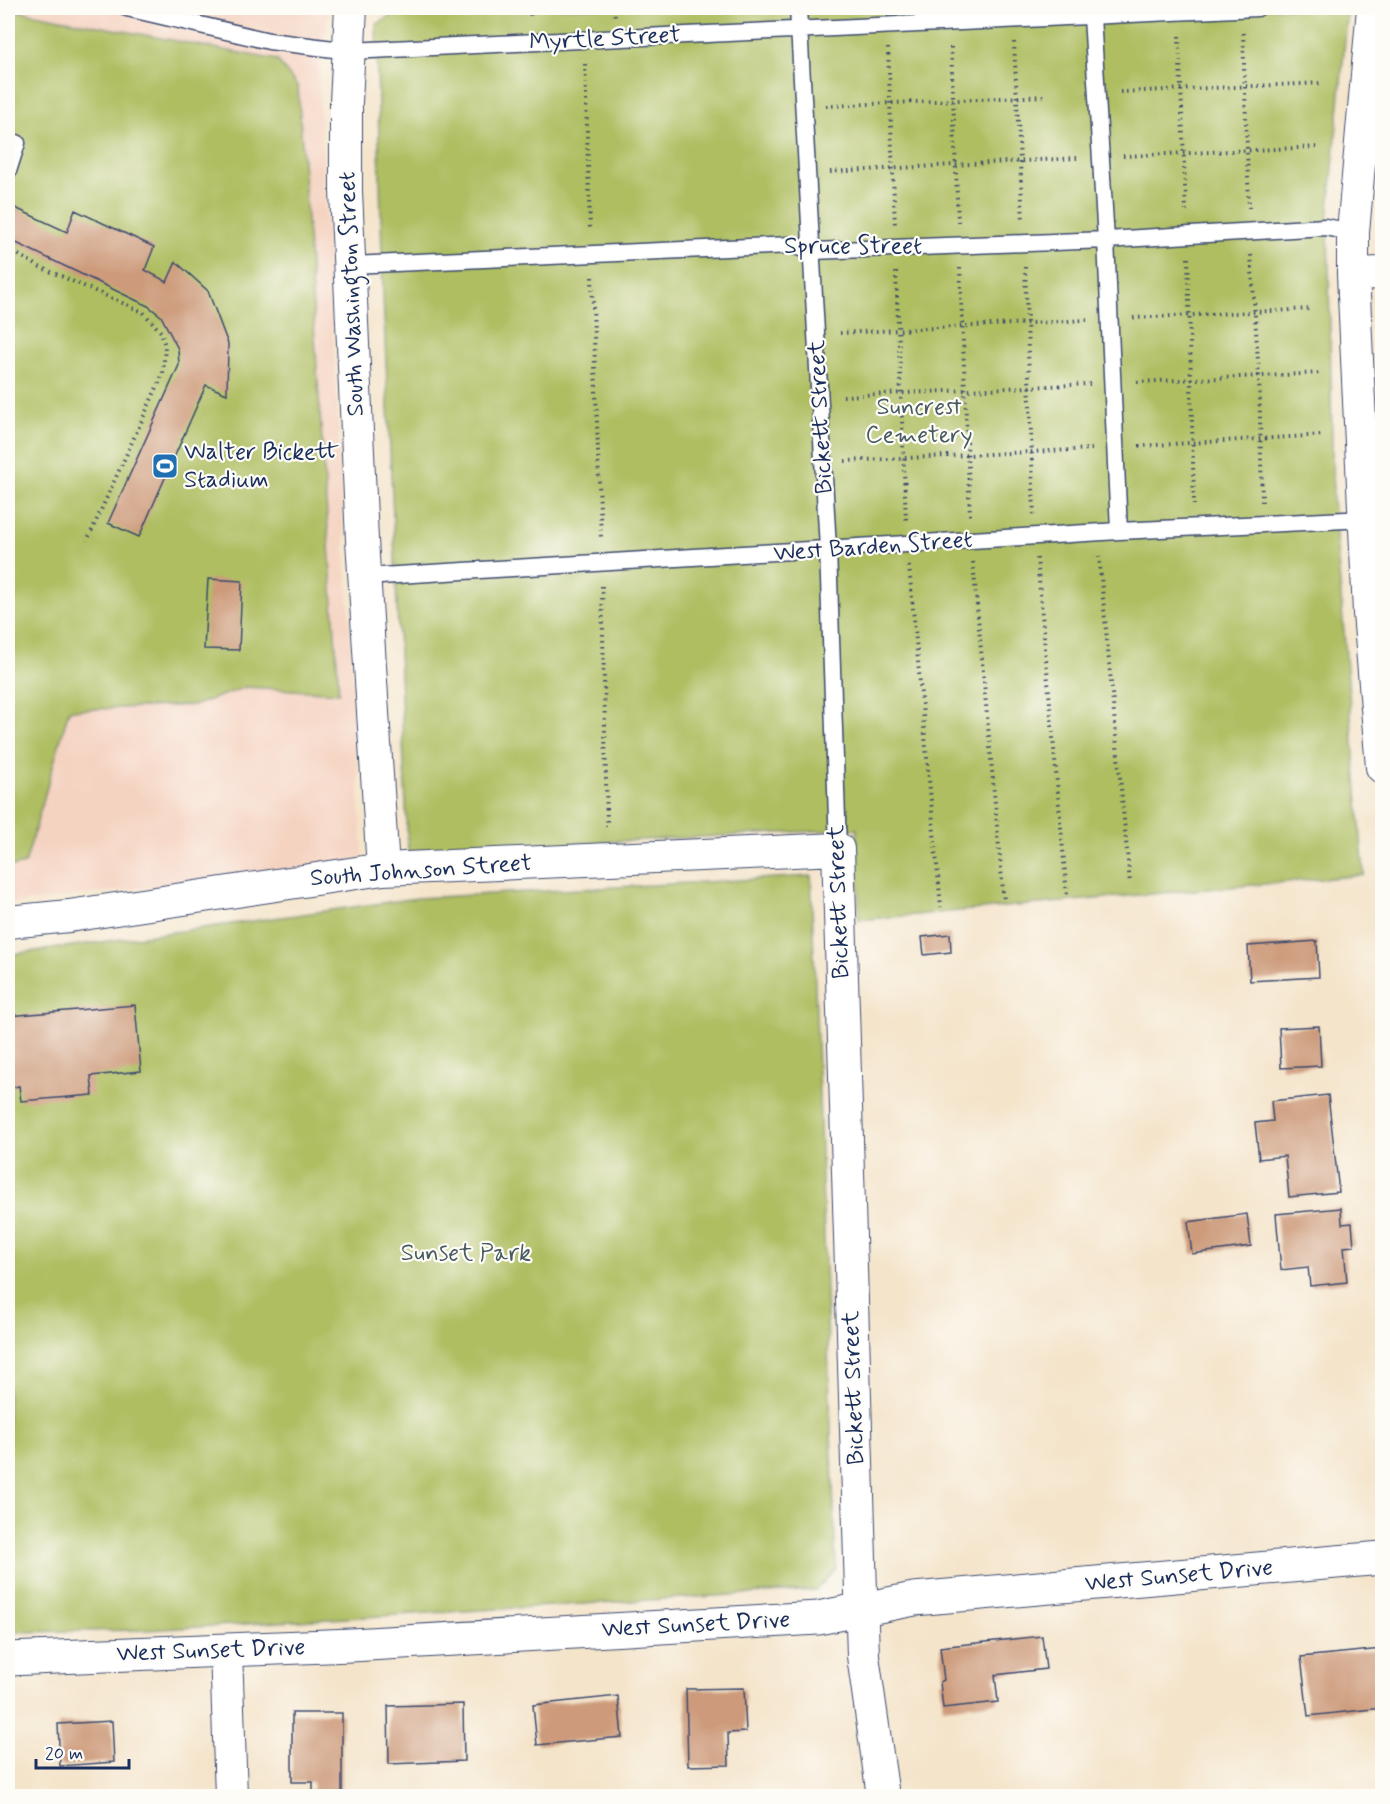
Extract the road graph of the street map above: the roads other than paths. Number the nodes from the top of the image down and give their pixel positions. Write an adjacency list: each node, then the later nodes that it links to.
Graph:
1 (127, 8): 9 (lane, Myrtle Street)
2 (351, 8): 9 (street, South Washington Street)
3 (358, 8): 9 (lane)
4 (798, 8): 8 (lane, Bickett Street)
5 (1249, 8): 6 (lane, Myrtle Street)
6 (1092, 17): 8 (lane, Myrtle Street); 13 (lane)
7 (1376, 23): 12 (street)
8 (799, 30): 9 (lane, Myrtle Street); 14 (lane, Bickett Street)
9 (350, 51): 15 (street, South Washington Street)
10 (17, 143): 11 (lane)
11 (8, 171)
12 (1353, 232): 13 (lane, Spruce Street); 16 (street)
13 (1106, 240): 14 (lane, Spruce Street); 18 (lane)
14 (813, 251): 15 (lane, Spruce Street); 19 (lane, Bickett Street)
15 (351, 265): 20 (street, South Washington Street)
16 (1368, 274): 17 (street)
17 (1374, 518): 18 (lane, West Barden Street); 21 (street)
18 (1119, 531): 19 (lane, West Barden Street)
19 (828, 549): 20 (lane, West Barden Street); 22 (lane, Bickett Street)
20 (364, 577): 23 (street, South Washington Street)
21 (1383, 767)
22 (838, 849): 23 (street, South Johnson Street); 26 (street, Bickett Street)
23 (383, 869): 24 (street, South Johnson Street)
24 (8, 922)
25 (1383, 1558): 26 (street, West Sunset Drive)
26 (862, 1610): 27 (street, West Sunset Drive); 30 (street, Bickett Street)
27 (226, 1650): 28 (street, West Sunset Drive); 29 (street)
28 (8, 1659)
29 (231, 1797)
30 (883, 1797)

